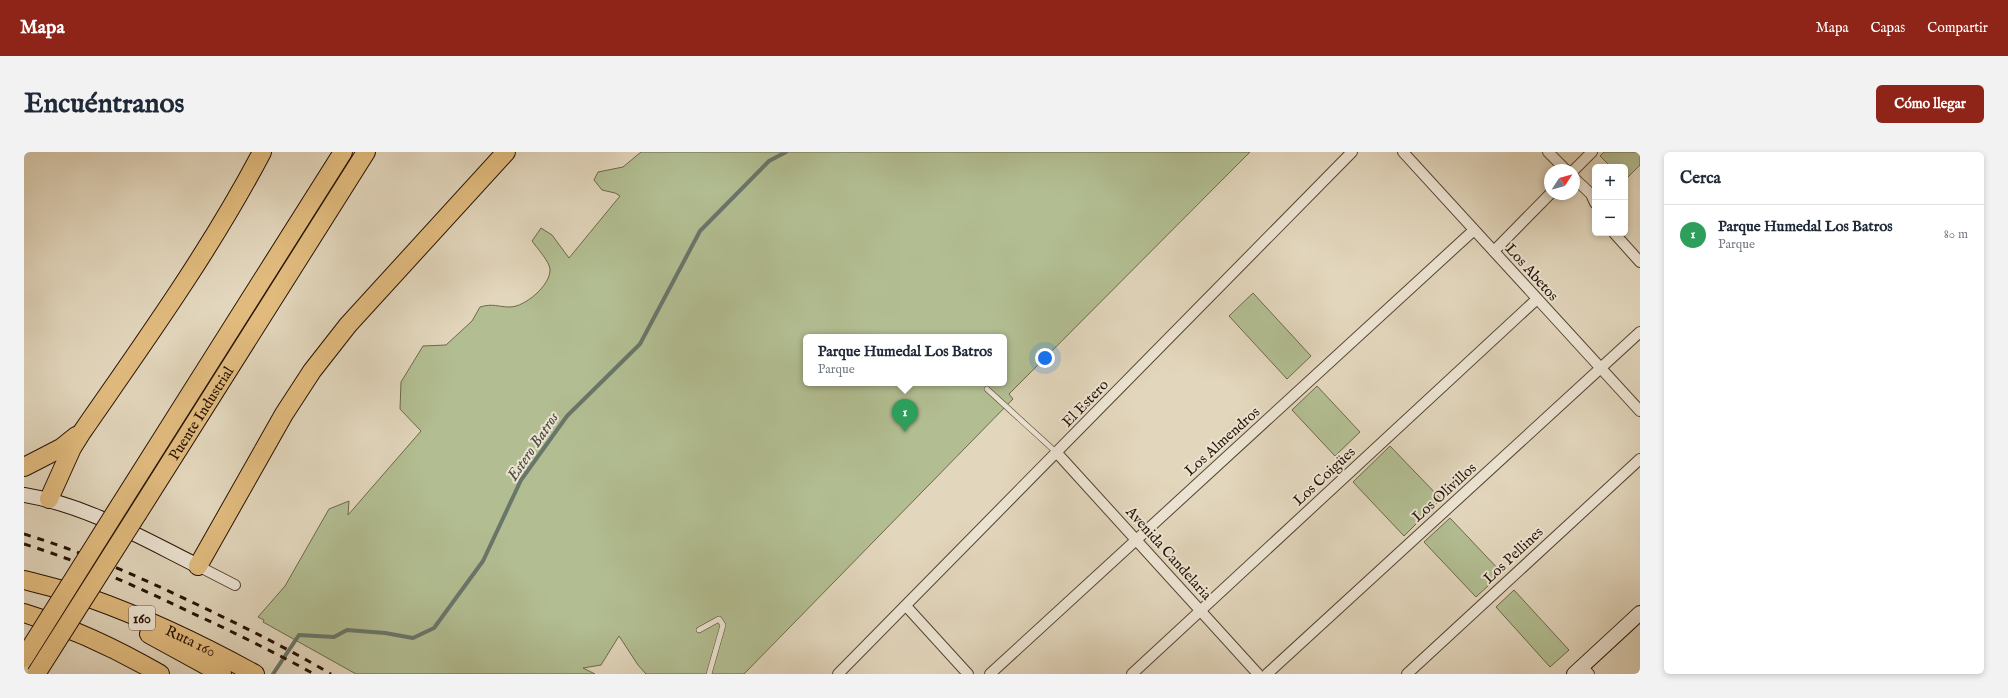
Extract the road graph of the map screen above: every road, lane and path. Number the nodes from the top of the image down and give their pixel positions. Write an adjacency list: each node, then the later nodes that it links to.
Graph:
1 (262, 152): 23 (highway)
2 (343, 152): 38 (highway, Puente Industrial, bridge)
3 (366, 152): 41 (highway, Puente Industrial, bridge)
4 (506, 152): 30 (highway)
5 (1352, 152): 24 (street, El Estero)
6 (1403, 152): 14 (street, Los Abetos)
7 (1548, 152): 9 (street)
8 (1592, 152): 10 (street)
9 (1560, 164)
10 (1580, 164)
11 (1580, 184): 13 (street)
12 (1544, 200): 16 (street)
13 (1594, 200)
14 (1474, 230): 16 (street, Los Abetos); 29 (street, Los Almendros)
15 (1617, 236): 17 (street)
16 (1494, 251): 18 (street, Los Abetos)
17 (1640, 262)
18 (1537, 299): 20 (street, Los Abetos); 34 (street, Los Coigües)
19 (1640, 332): 20 (street, Los Olivillos)
20 (1601, 368): 22 (street, Los Abetos); 50 (street, Los Olivillos)
21 (987, 389): 24 (lane)
22 (1640, 411)
23 (82, 432): 26 (highway); 28 (highway)
24 (1057, 453): 29 (street, Avenida Candelaria); 33 (street, El Estero)
25 (1640, 459): 51 (street, Los Pellines)
26 (24, 467)
27 (24, 495): 28 (main road)
28 (49, 499): 30 (main road)
29 (1136, 540): 34 (street, Avenida Candelaria); 47 (street, Los Almendros)
30 (198, 566): 32 (street)
31 (29, 581): 39 (highway, Ruta 160 / 160); 43 (highway, Ruta 160 / 160)
32 (235, 585)
33 (906, 606): 45 (street, El Estero); 46 (street)
34 (1201, 610): 48 (street, Los Coigües); 49 (street, Avenida Candelaria)
35 (24, 612): 42 (highway)
36 (1640, 613): 40 (main road)
37 (699, 630): 44 (lane)
38 (24, 658)
39 (250, 671)
40 (1582, 672)
41 (36, 674)
42 (160, 674)
43 (222, 674)
44 (709, 674)
45 (838, 674)
46 (968, 674)
47 (990, 674)
48 (1132, 674)
49 (1258, 674)
50 (1267, 674)
51 (1407, 674)

